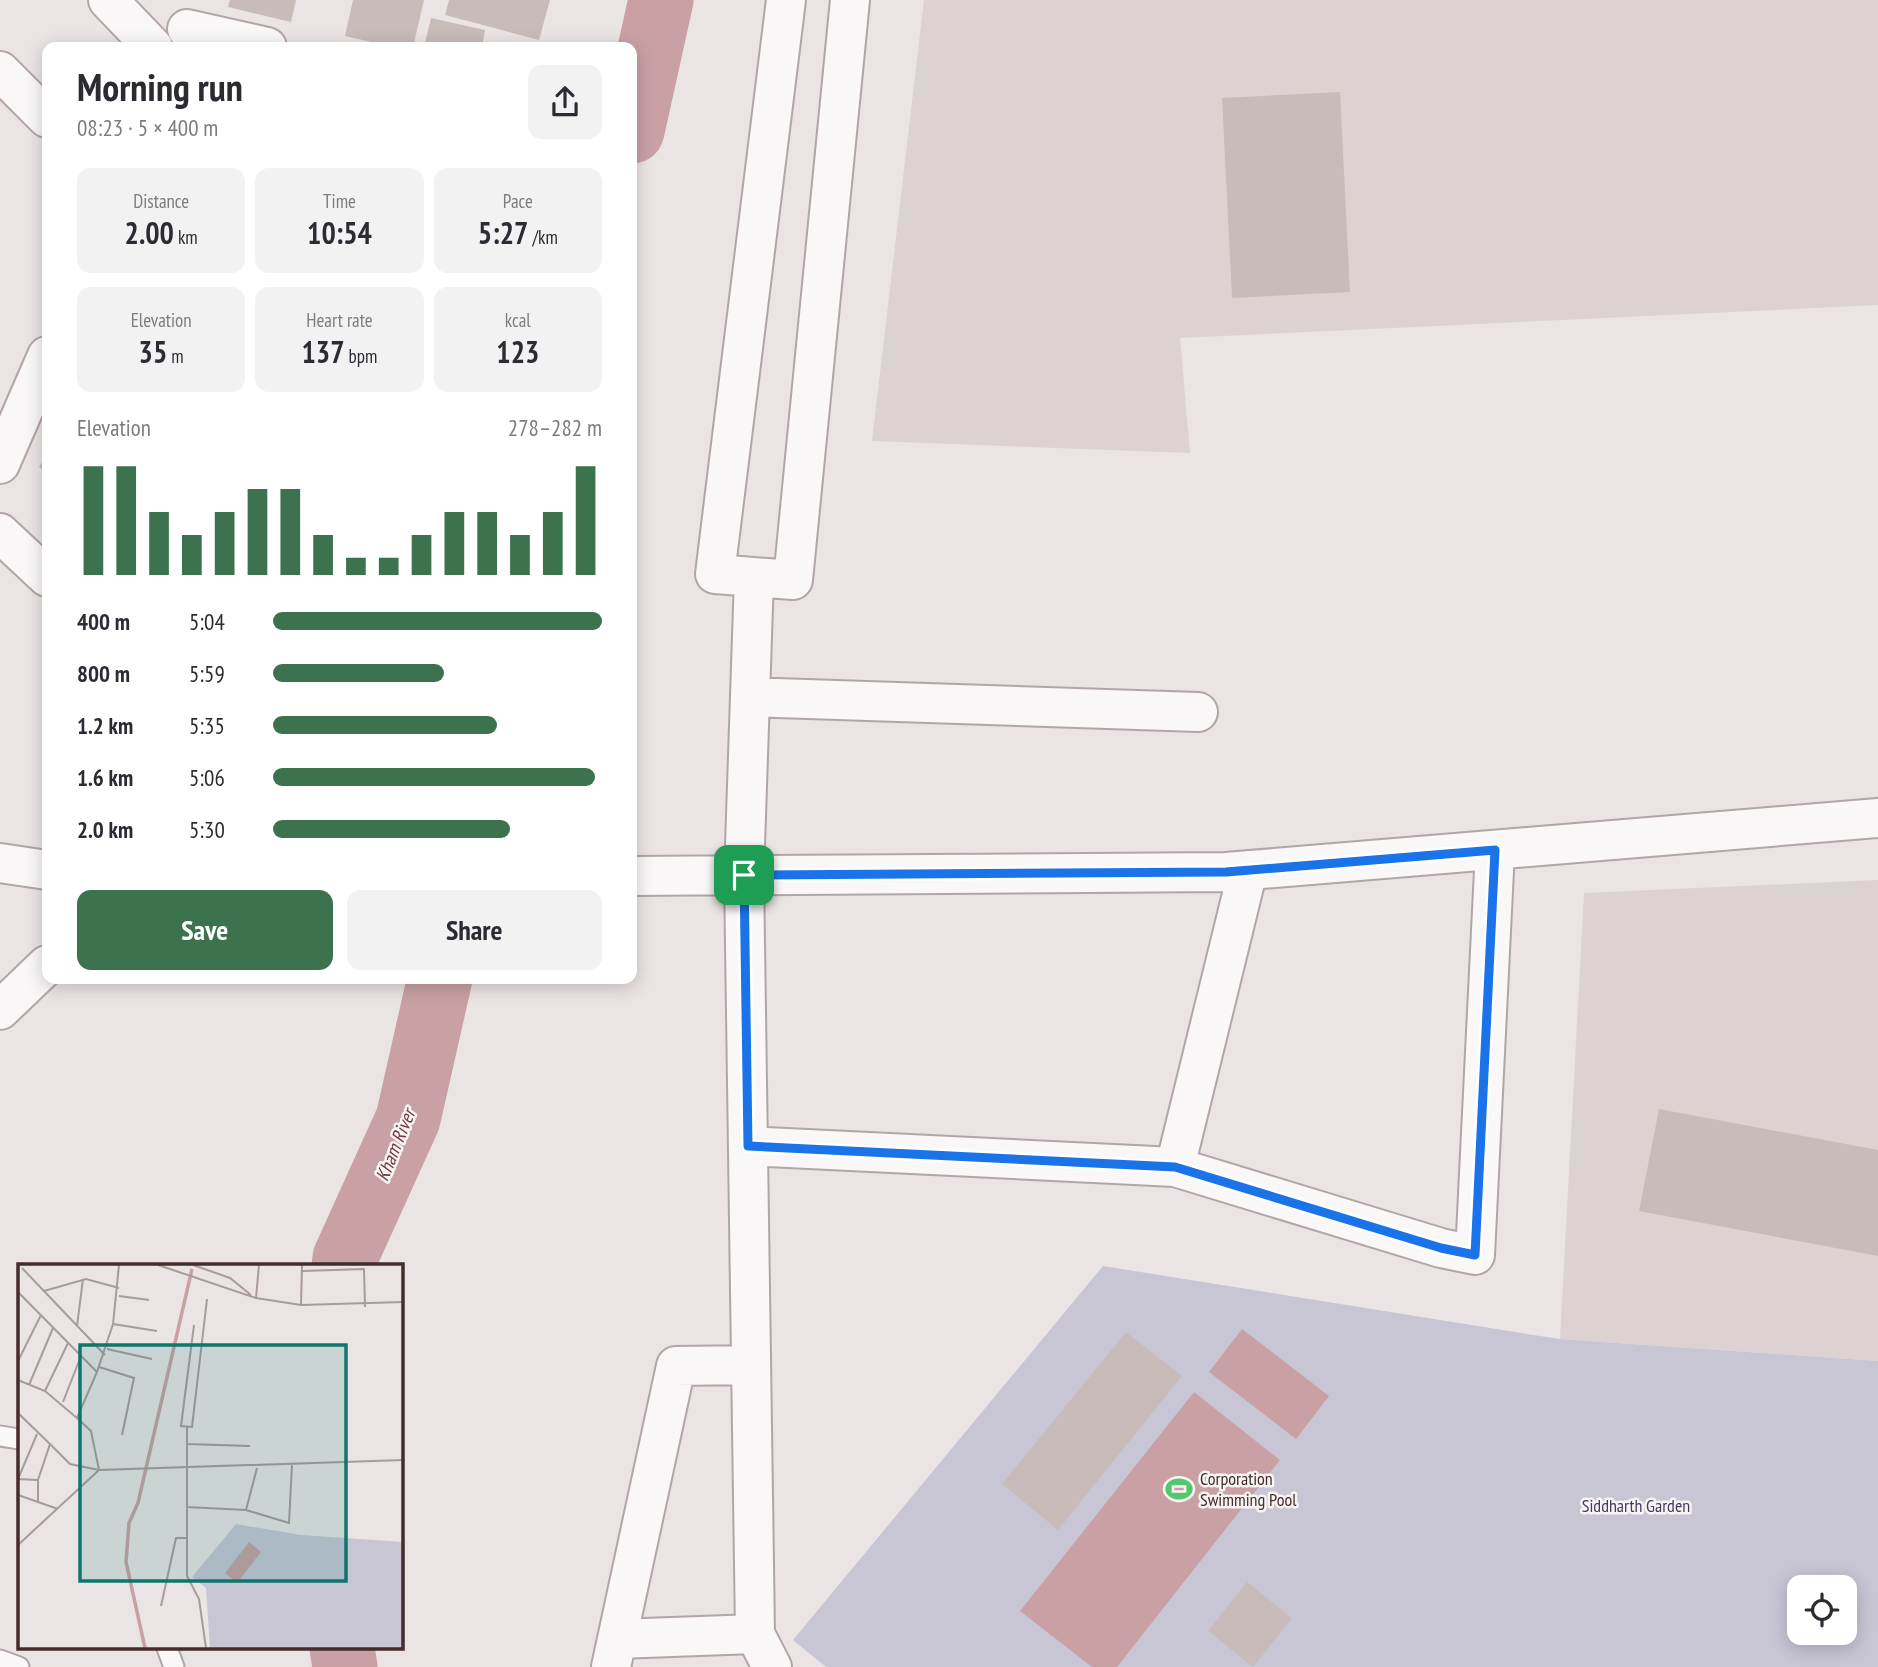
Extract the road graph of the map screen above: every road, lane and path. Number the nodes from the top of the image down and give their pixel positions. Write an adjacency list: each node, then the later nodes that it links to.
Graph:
1 (108, 0): 5 (street)
2 (786, 0): 13 (street)
3 (850, 0): 13 (street)
4 (188, 25): 6 (street)
5 (148, 42)
6 (249, 42)
7 (3, 85): 8 (street)
8 (42, 114)
9 (42, 367): 10 (street)
10 (0, 464)
11 (0, 533): 12 (street)
12 (42, 572)
13 (754, 577): 14 (street)
14 (750, 697): 15 (street); 21 (street)
15 (1198, 712)
16 (1878, 818): 17 (street)
17 (1495, 850): 20 (street); 26 (street)
18 (0, 863): 19 (street)
19 (42, 869)
20 (1248, 870): 21 (street); 26 (street)
21 (744, 875): 22 (street); 25 (street)
22 (637, 876)
23 (42, 970): 24 (street)
24 (0, 1010)
25 (748, 1146): 26 (street); 27 (street)
26 (1175, 1167)
27 (751, 1365): 30 (street); 32 (street)
28 (0, 1436): 29 (lane)
29 (18, 1439)
30 (755, 1634): 32 (street); 36 (street)
31 (168, 1650): 35 (lane)
32 (614, 1653)
33 (0, 1660): 34 (lane)
34 (19, 1667)
35 (174, 1667)
36 (772, 1667)

